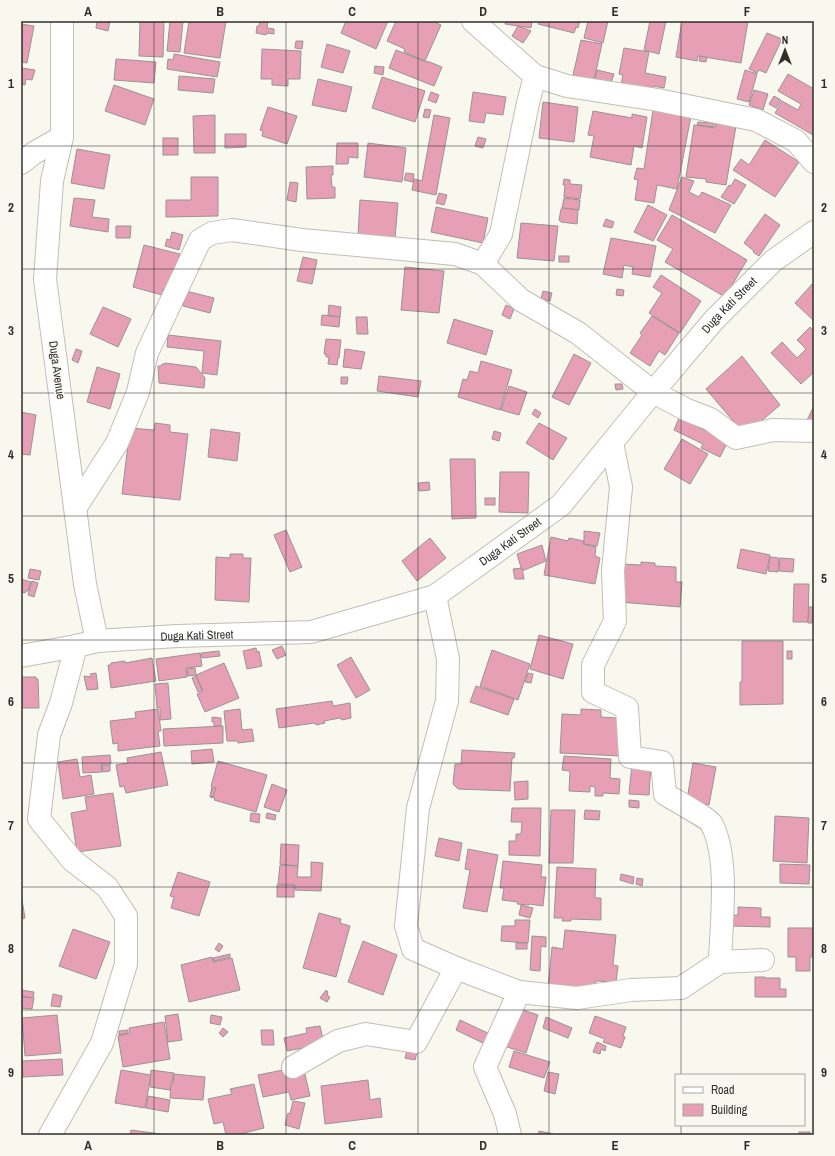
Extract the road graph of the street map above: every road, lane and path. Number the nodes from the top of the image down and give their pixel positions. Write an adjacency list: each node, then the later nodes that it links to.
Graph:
1 (62, 21): 4 (street, Duga Avenue)
2 (473, 21): 3 (street)
3 (536, 76): 5 (street); 8 (street)
4 (62, 137): 6 (street); 12 (street, Duga Avenue)
5 (814, 162)
6 (21, 163)
7 (814, 232): 9 (street, Duga Kati Street)
8 (484, 264): 9 (street); 12 (street)
9 (653, 392): 10 (street); 11 (street, Duga Kati Street)
10 (814, 430)
11 (612, 443): 13 (street, Duga Kati Street); 17 (street)
12 (76, 507): 14 (street, Duga Avenue)
13 (435, 596): 14 (street, Duga Kati Street); 18 (street)
14 (86, 644): 15 (street); 21 (street)
15 (21, 656)
16 (763, 960): 17 (street)
17 (720, 962): 19 (street)
18 (456, 968): 19 (street); 20 (street)
19 (519, 992): 22 (street)
20 (293, 1067)
21 (50, 1135)
22 (510, 1135)

